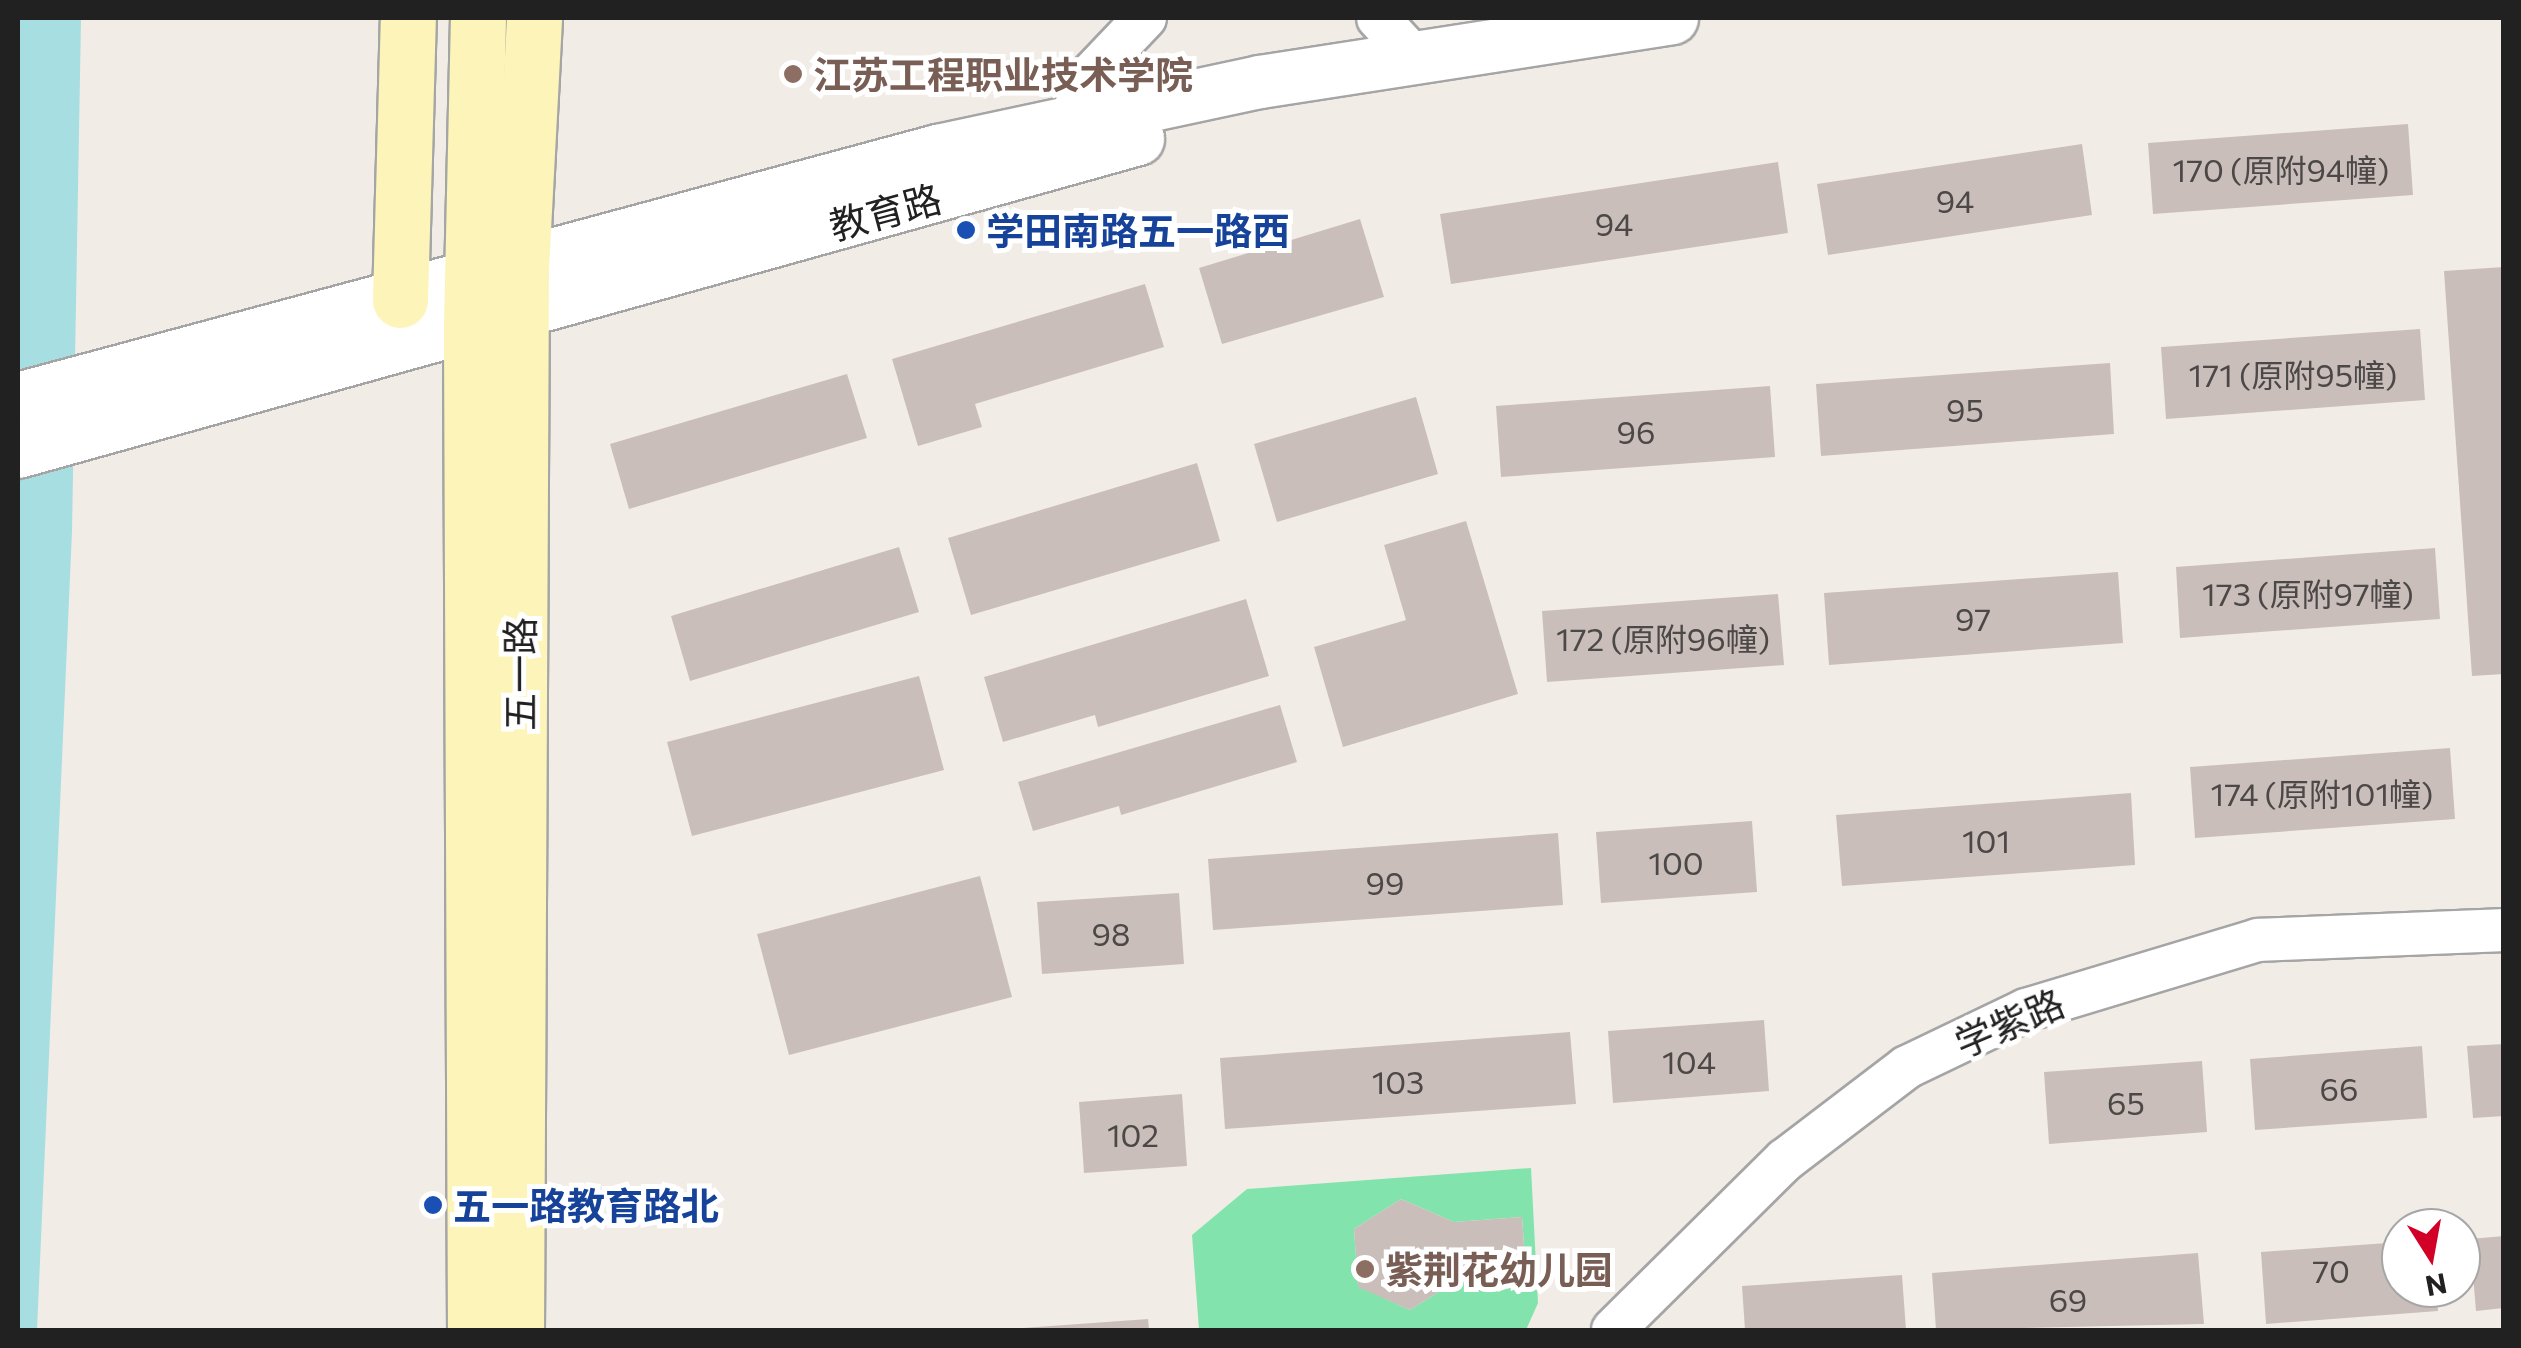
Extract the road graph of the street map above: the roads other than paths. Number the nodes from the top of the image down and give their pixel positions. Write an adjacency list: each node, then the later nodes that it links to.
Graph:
1 (408, 18): 10 (main road)
2 (478, 18): 9 (main road, 五一路)
3 (534, 18): 9 (main road, 五一路)
4 (1145, 18): 8 (street)
5 (1378, 18): 7 (street)
6 (1672, 18): 7 (street)
7 (1414, 57): 8 (street, 教育路); 9 (street, 教育路)
8 (1070, 122): 9 (street, 教育路)
9 (496, 296): 10 (street, 教育路); 12 (street, 教育路); 15 (main road, 五一路); 16 (main road, 五一路)
10 (400, 300): 12 (street, 教育路)
11 (18, 400): 12 (street, 教育路)
12 (97, 404): 13 (street, 教育路)
13 (18, 452)
14 (2504, 930): 17 (street, 学紫路)
15 (476, 1330)
16 (516, 1330)
17 (1613, 1330)

